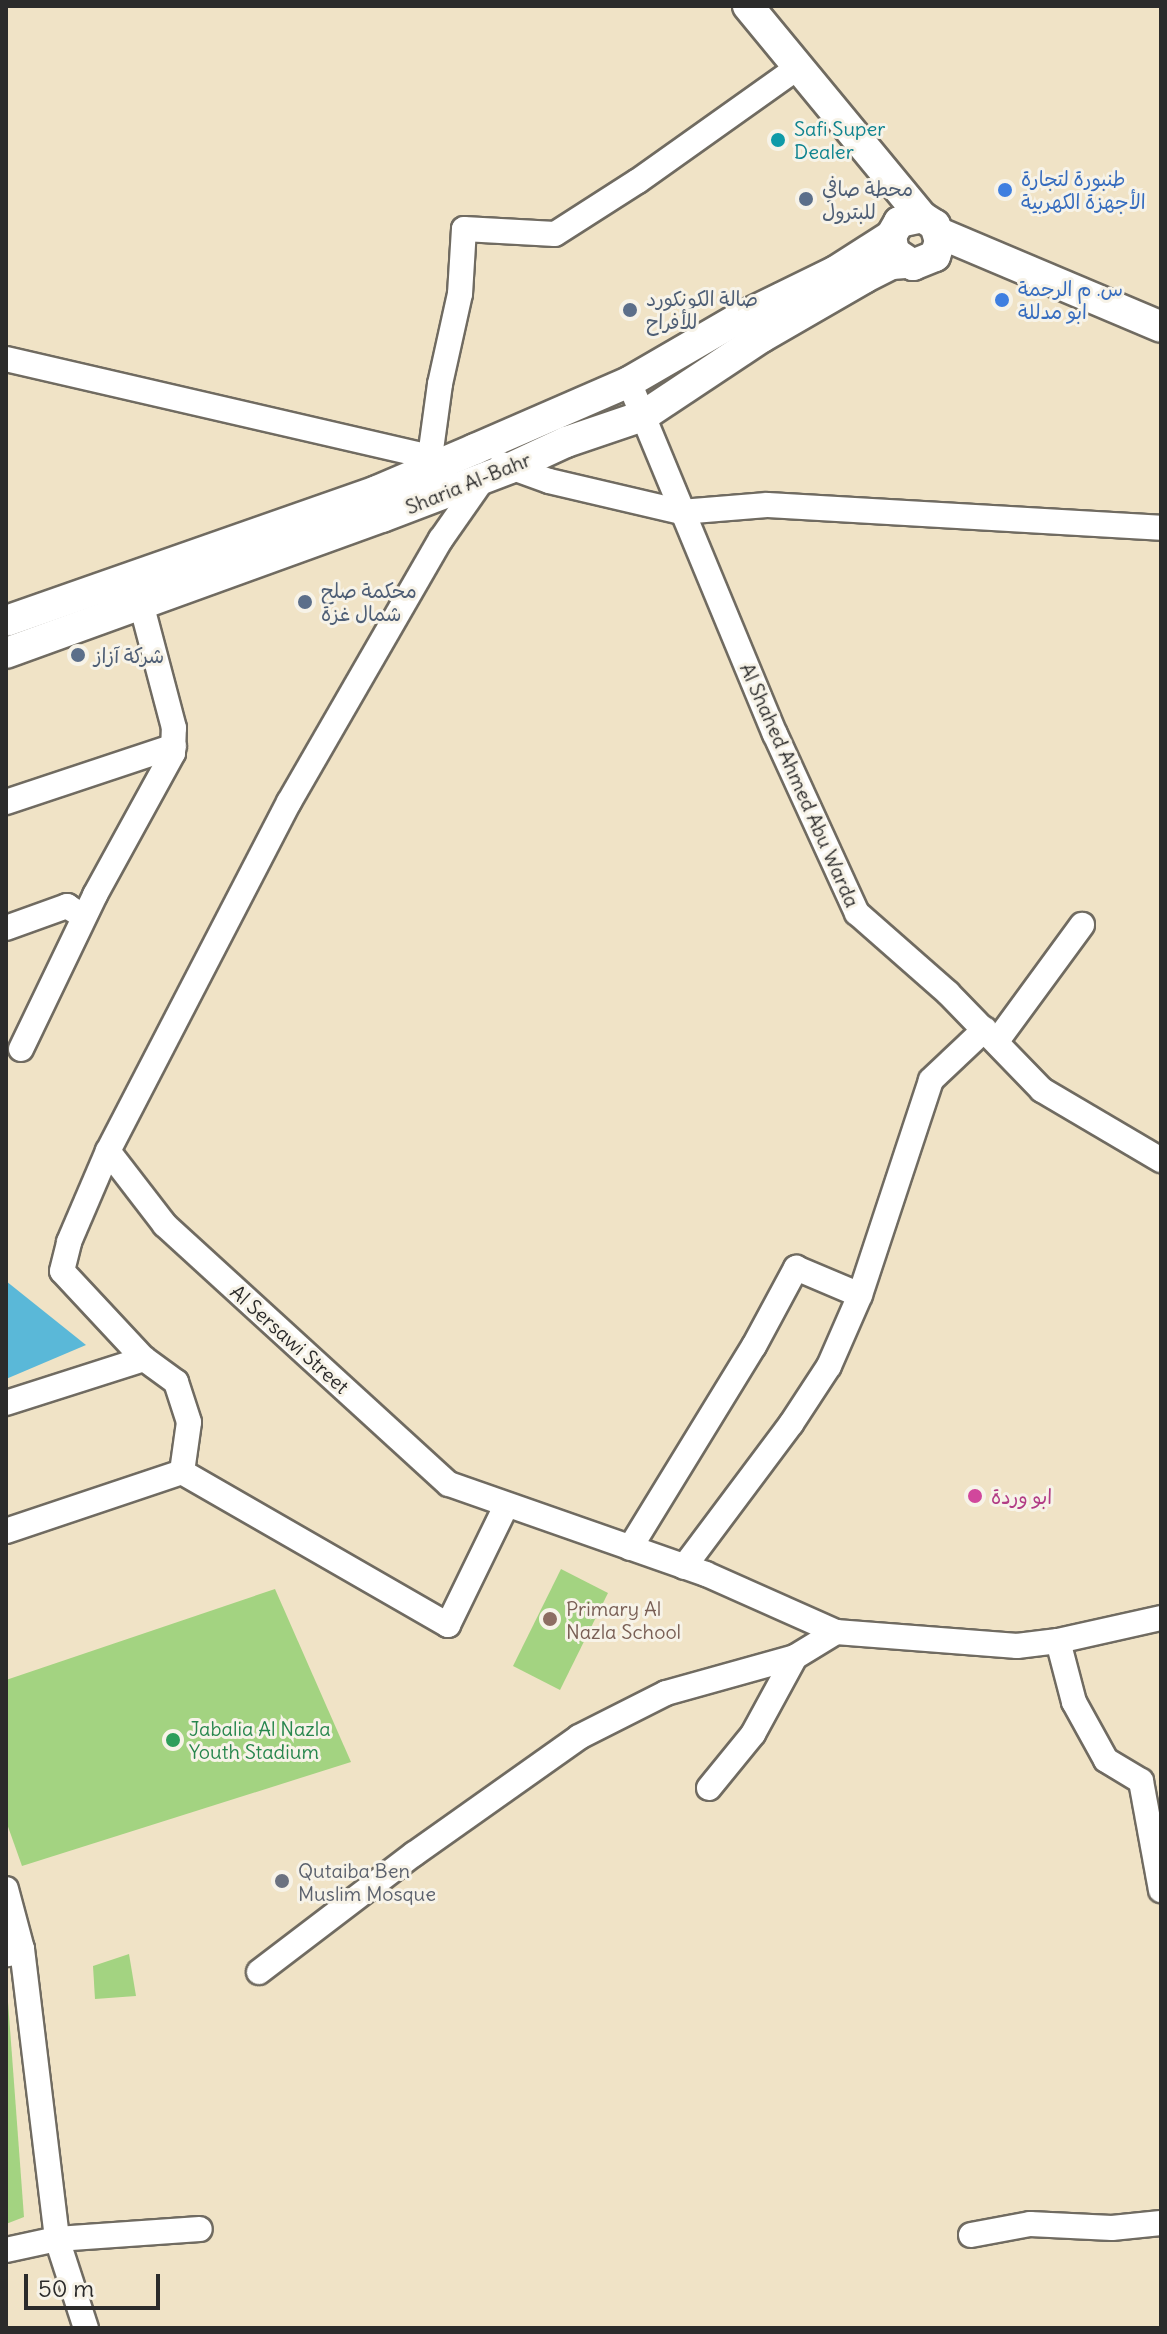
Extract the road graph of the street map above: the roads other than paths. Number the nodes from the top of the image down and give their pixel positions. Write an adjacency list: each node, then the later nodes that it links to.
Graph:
1 (748, 6): 2 (main road)
2 (797, 68): 3 (main road); 11 (street)
3 (930, 225): 4 (main road); 5 (main road); 6 (main road)
4 (891, 236): 5 (main road); 8 (main road, Sharia Al-Bahr)
5 (905, 263): 9 (main road, Sharia Al-Bahr)
6 (1161, 327)
7 (6, 359): 11 (street)
8 (629, 382): 9 (street, Al Shahed Ahmed Abu Warda); 10 (main road, Sharia Al-Bahr)
9 (643, 416): 12 (main road, Sharia Al-Bahr); 13 (street, Al Shahed Ahmed Abu Warda)
10 (475, 449): 11 (main road, Sharia Al-Bahr); 12 (street)
11 (430, 462): 15 (main road, Sharia Al-Bahr)
12 (496, 474): 13 (street); 16 (main road, Sharia Al-Bahr); 26 (street)
13 (681, 512): 14 (street); 24 (street, Al Shahed Ahmed Abu Warda)
14 (1161, 528)
15 (134, 574): 16 (street); 17 (main road, Sharia Al-Bahr)
16 (141, 604): 18 (main road, Sharia Al-Bahr); 19 (street)
17 (6, 621)
18 (6, 653)
19 (174, 746): 20 (street); 21 (street)
20 (6, 802)
21 (84, 917): 23 (street); 25 (street)
22 (1082, 925): 24 (street)
23 (6, 928)
24 (991, 1035): 27 (street, Al Shahed Ahmed Abu Warda); 28 (street)
25 (21, 1049)
26 (108, 1151): 29 (street); 32 (street, Al Sersawi Street)
27 (1161, 1160)
28 (860, 1295): 34 (street); 35 (street)
29 (144, 1359): 30 (street); 31 (street)
30 (6, 1403)
31 (182, 1472): 32 (street); 33 (street)
32 (500, 1504): 34 (street, Al Sersawi Street)
33 (6, 1531)
34 (630, 1548): 35 (street, Al Sersawi Street)
35 (684, 1567): 37 (street, Al Sersawi Street)
36 (1161, 1618): 38 (street, Al Sersawi Street)
37 (836, 1632): 38 (street, Al Sersawi Street); 39 (street)
38 (1058, 1641): 42 (street)
39 (795, 1657): 40 (street); 44 (street)
40 (709, 1788)
41 (6, 1889): 43 (street)
42 (1161, 1890)
43 (14, 1952): 48 (street)
44 (259, 1972)
45 (1161, 2223): 47 (street)
46 (200, 2229): 48 (street)
47 (971, 2235)
48 (57, 2239): 49 (street); 50 (street)
49 (6, 2250)
50 (86, 2328)

